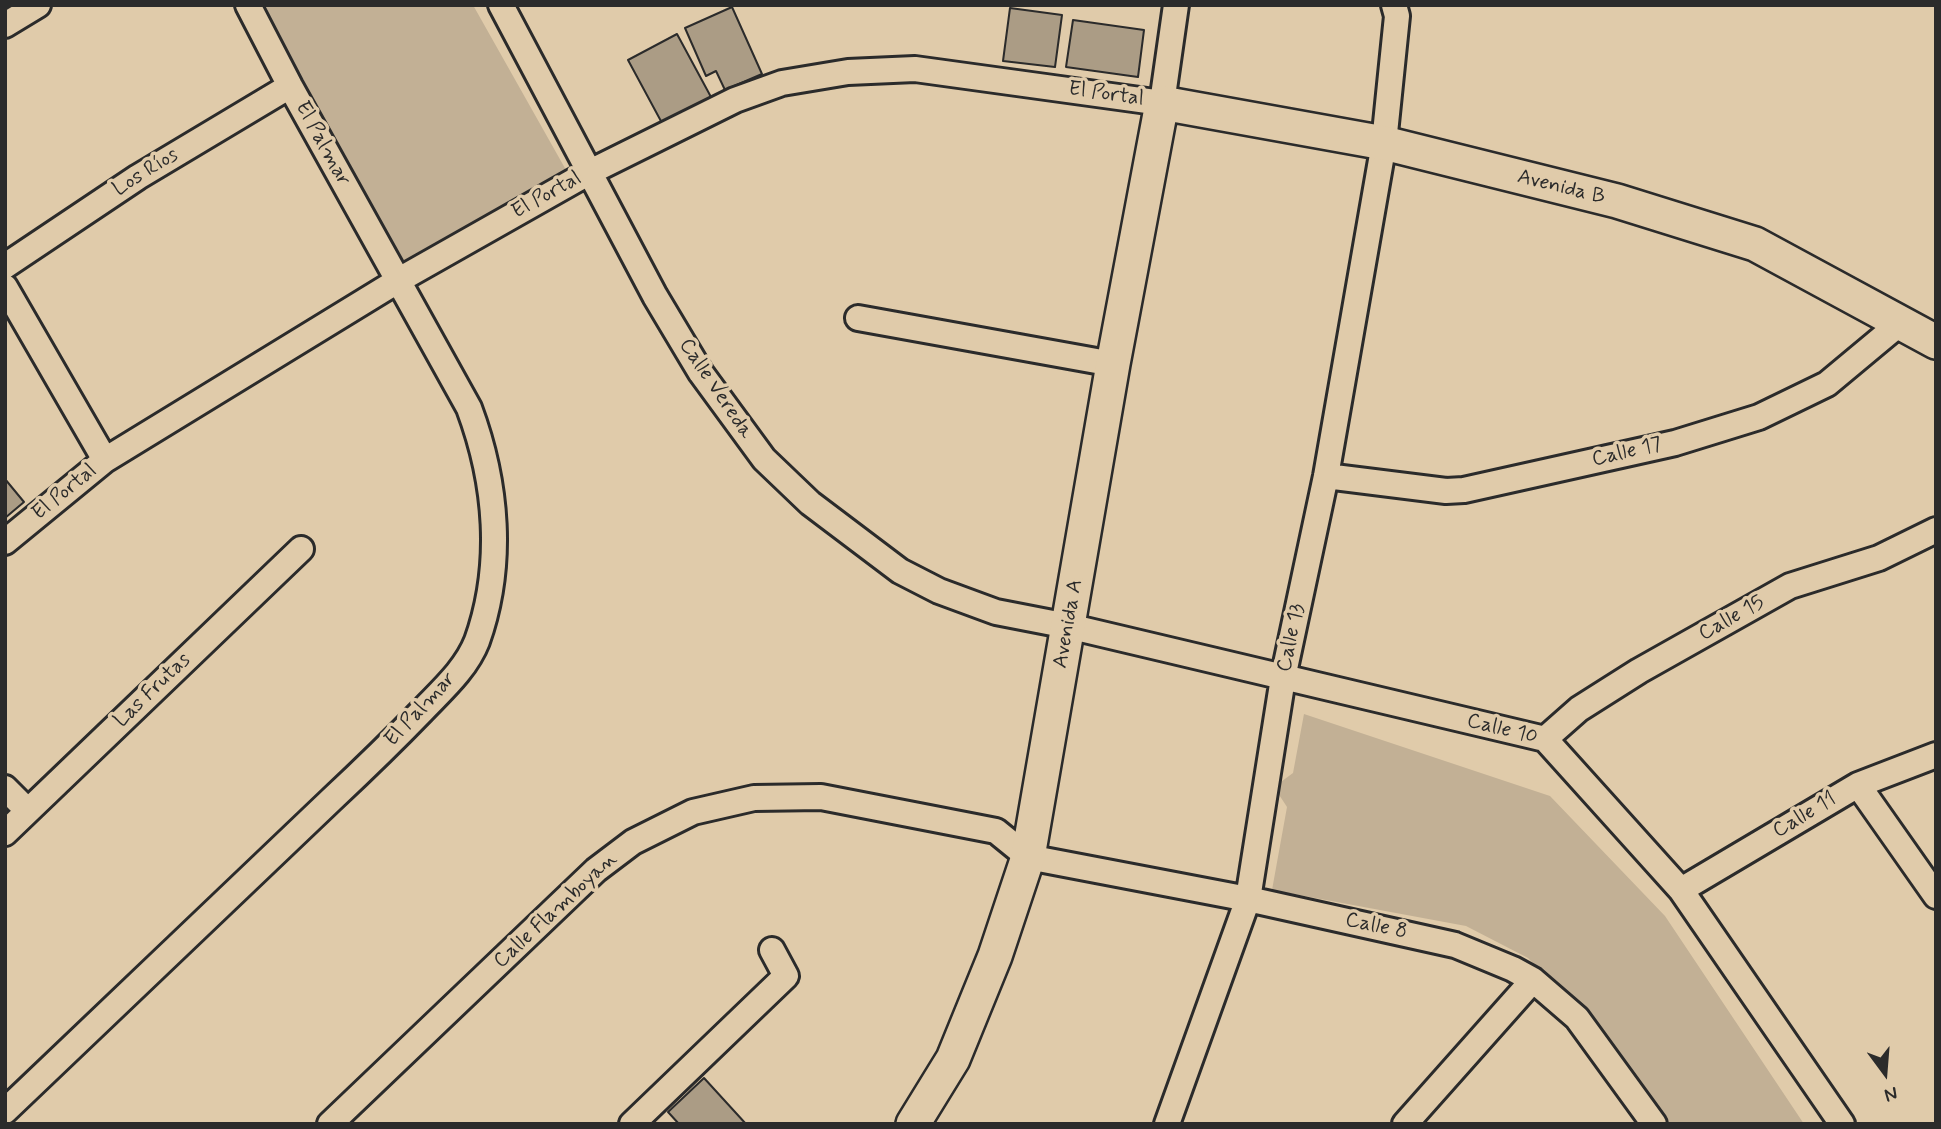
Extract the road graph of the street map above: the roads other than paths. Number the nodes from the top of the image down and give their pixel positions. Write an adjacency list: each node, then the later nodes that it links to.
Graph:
1 (38, 5): 6 (street)
2 (248, 5): 7 (street, El Palmar)
3 (501, 5): 10 (street, Calle Vereda)
4 (1176, 5): 8 (street)
5 (1394, 5): 9 (street, Calle 13)
6 (5, 25)
7 (290, 86): 11 (street, Los Ríos); 12 (street, El Palmar)
8 (1162, 103): 9 (main road, Avenida B); 10 (street, El Portal); 17 (main road, Avenida A)
9 (1384, 144): 15 (main road, Avenida B); 19 (street, Calle 13)
10 (588, 173): 12 (street, El Portal); 23 (street, Calle Vereda)
11 (5, 266)
12 (399, 280): 18 (street, El Portal); 37 (street, El Palmar)
13 (5, 288): 18 (street)
14 (858, 318): 17 (street)
15 (1899, 324): 16 (main road, Avenida B); 19 (street, Calle 17)
16 (1934, 335)
17 (1113, 364): 23 (main road, Avenida A)
18 (105, 460): 21 (street, El Portal)
19 (1326, 476): 24 (street, Calle 13)
20 (1936, 530): 25 (street, Calle 15)
21 (5, 542)
22 (302, 549): 29 (street, Las Frutas)
23 (1068, 626): 24 (street, Calle 10); 31 (main road, Avenida A)
24 (1283, 678): 25 (street, Calle 10); 34 (street, Calle 13)
25 (1545, 739): 32 (street, Calle 10)
26 (1936, 755): 27 (street, Calle 11)
27 (1858, 785): 32 (street, Calle 11); 33 (street)
28 (5, 788): 29 (street)
29 (28, 811): 30 (street, Las Frutas)
30 (5, 833)
31 (1028, 857): 34 (street, Calle 8); 38 (street, Calle Flamboyan); 40 (main road, Avenida A)
32 (1681, 890): 44 (street, Calle 10)
33 (1936, 896)
34 (1248, 899): 36 (street, Calle 8); 41 (street, Calle 13)
35 (772, 950): 39 (street)
36 (1533, 980): 42 (street); 43 (street, Calle 8)
37 (5, 1111)
38 (330, 1124)
39 (632, 1124)
40 (912, 1124)
41 (1167, 1124)
42 (1405, 1124)
43 (1654, 1124)
44 (1842, 1124)

